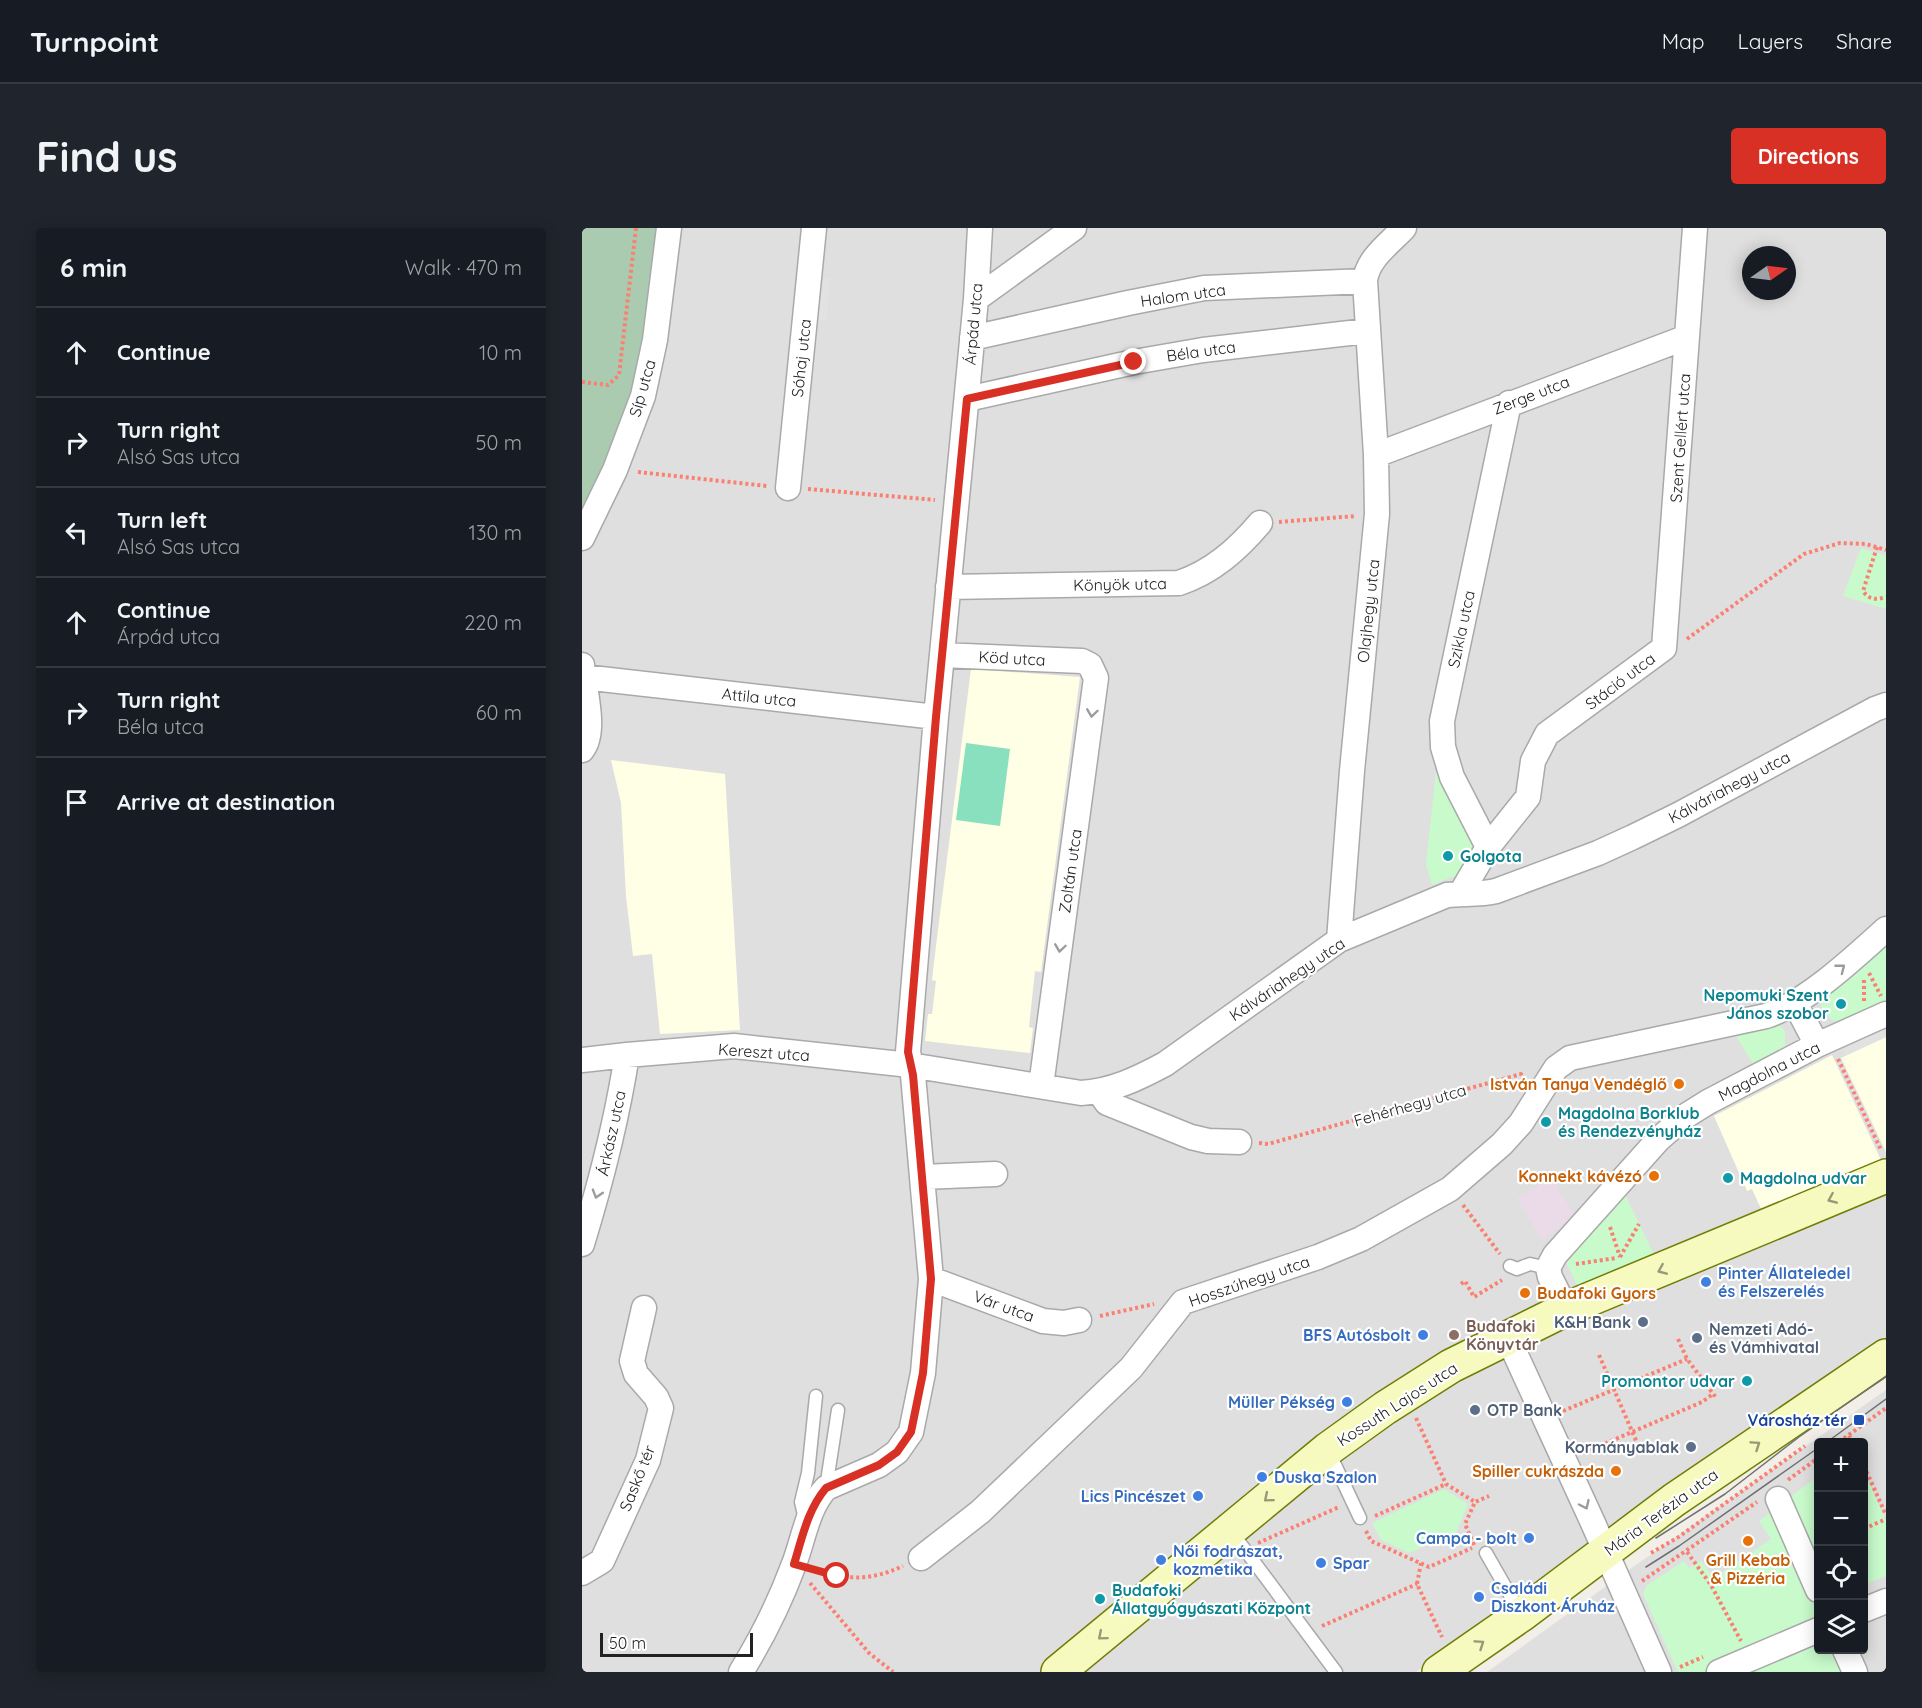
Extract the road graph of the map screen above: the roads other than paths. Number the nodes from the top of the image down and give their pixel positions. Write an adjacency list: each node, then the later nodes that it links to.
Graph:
1 (669, 228): 17 (street, Síp utca)
2 (814, 228): 15 (street, Sóhaj utca)
3 (980, 228): 8 (street, Árpád utca)
4 (1074, 228): 8 (street)
5 (1404, 228): 7 (street)
6 (1695, 228): 10 (street, Szent Gellért utca)
7 (1365, 282): 9 (street, Olajhegy utca); 11 (street, Halom utca)
8 (976, 299): 11 (street, Árpád utca)
9 (1367, 331): 12 (street, Béla utca); 14 (street, Olajhegy utca)
10 (1687, 337): 13 (street, Zerge utca); 19 (street, Szent Gellért utca)
11 (972, 338): 12 (street, Árpád utca)
12 (967, 399): 18 (street, Árpád utca)
13 (1509, 403): 14 (street, Zerge utca); 26 (street, Szikla utca)
14 (1376, 454): 29 (street, Olajhegy utca)
15 (788, 488)
16 (1260, 523): 18 (street, Könyök utca)
17 (582, 538)
18 (948, 587): 20 (street, Árpád utca)
19 (1664, 648): 26 (street, Stáció utca)
20 (942, 655): 21 (street, Köd utca); 24 (street, Árpád utca)
21 (1082, 661): 36 (street, Zoltán utca, one-way to 36)
22 (583, 671): 24 (street, Attila utca); 25 (street)
23 (1886, 705): 27 (street, Kálváriahegy utca)
24 (936, 717): 35 (street, Árpád utca)
25 (582, 750)
26 (1488, 847): 27 (street, Stáció utca)
27 (1461, 893): 29 (street, Kálváriahegy utca)
28 (1886, 929): 30 (street, one-way to 28)
29 (1339, 940): 37 (street, Kálváriahegy utca)
30 (1795, 1004): 32 (street); 61 (street, Hosszúhegy utca)
31 (1885, 1008): 32 (street, Magdolna utca)
32 (1818, 1045): 43 (street, Magdolna utca)
33 (627, 1055): 34 (street, Kereszt utca); 35 (street, Kereszt utca); 42 (street, Árkász utca, one-way to 42)
34 (582, 1060)
35 (910, 1065): 36 (street, Kálváriahegy utca); 41 (street, Árpád utca)
36 (1041, 1086): 37 (street, Kálváriahegy utca)
37 (1099, 1092): 38 (street)
38 (1239, 1142)
39 (995, 1174): 41 (street)
40 (1883, 1174): 47 (main road, Kossuth Lajos utca, one-way to 47)
41 (922, 1177): 45 (street, Árpád utca)
42 (582, 1244)
43 (1548, 1268): 44 (lane); 47 (street)
44 (1507, 1272)
45 (931, 1279): 48 (street, Vár utca); 54 (street, Árpád utca)
46 (644, 1308): 62 (street, Saskő tér)
47 (1566, 1309): 49 (main road, Kossuth Lajos utca)
48 (1079, 1320)
49 (1508, 1338): 53 (main road, Kossuth Lajos utca); 60 (street, one-way to 60)
50 (1886, 1356): 60 (main road, Mária Terézia utca, one-way to 50)
51 (816, 1396): 57 (lane)
52 (838, 1410): 54 (lane)
53 (1328, 1449): 56 (lane); 58 (main road, Kossuth Lajos utca, one-way to 58)
54 (826, 1488): 57 (street)
55 (1774, 1494): 63 (street)
56 (1360, 1518)
57 (806, 1523): 70 (street)
58 (1230, 1530): 71 (main road, Kossuth Lajos utca, one-way to 71); 72 (lane)
59 (1480, 1550): 66 (lane)
60 (1605, 1551): 66 (main road, Mária Terézia utca); 73 (street)
61 (921, 1558)
62 (582, 1573)
63 (1814, 1581)
64 (1886, 1601): 65 (street)
65 (1868, 1608)
66 (1521, 1615): 69 (main road, Mária Terézia utca, one-way to 66)
67 (1814, 1632): 74 (street)
68 (1847, 1654): 75 (street)
69 (1446, 1667)
70 (741, 1672)
71 (1058, 1672)
72 (1336, 1672)
73 (1659, 1672)
74 (1719, 1672)
75 (1855, 1672)

